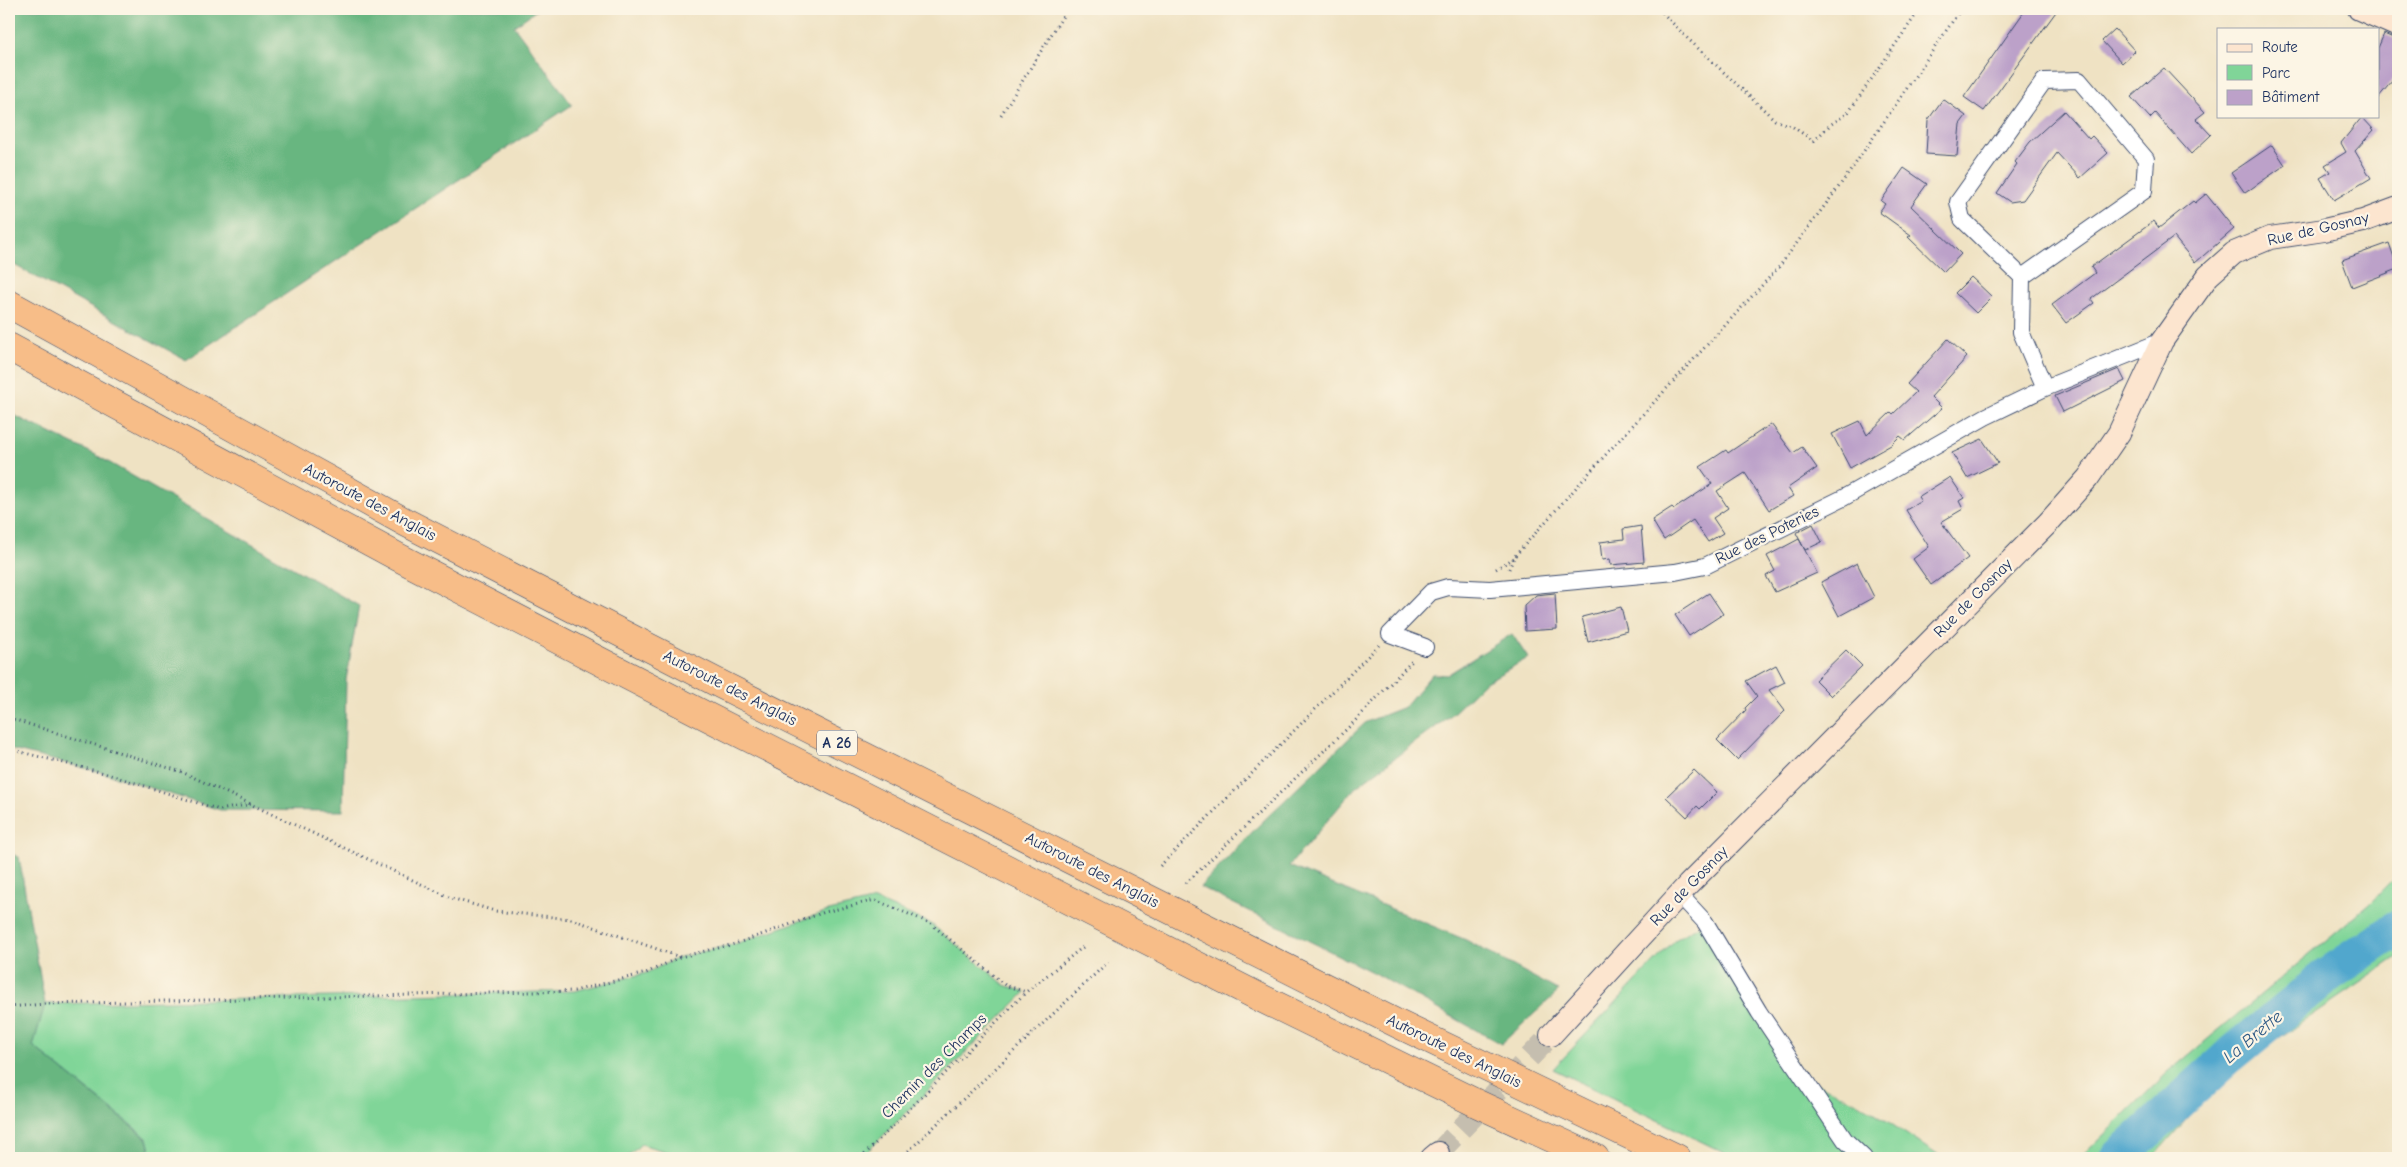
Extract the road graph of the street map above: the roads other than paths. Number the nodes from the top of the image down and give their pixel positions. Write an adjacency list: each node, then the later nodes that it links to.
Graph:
1 (2359, 9): 2 (street)
2 (2398, 26)
3 (2398, 208): 6 (street, Rue de Gosnay)
4 (2022, 277): 4 (street); 8 (street)
5 (9, 304): 13 (highway, Autoroute des Anglais / A 26)
6 (2162, 341): 8 (street, Rue des Poteries); 10 (street, Rue de Gosnay)
7 (9, 347): 12 (highway, A 26)
8 (2045, 388): 9 (street, Rue des Poteries)
9 (1425, 647)
10 (1680, 894): 11 (street, Rue de Gosnay); 14 (street)
11 (1551, 1035)
12 (1595, 1158)
13 (1677, 1158)
14 (1864, 1158)

